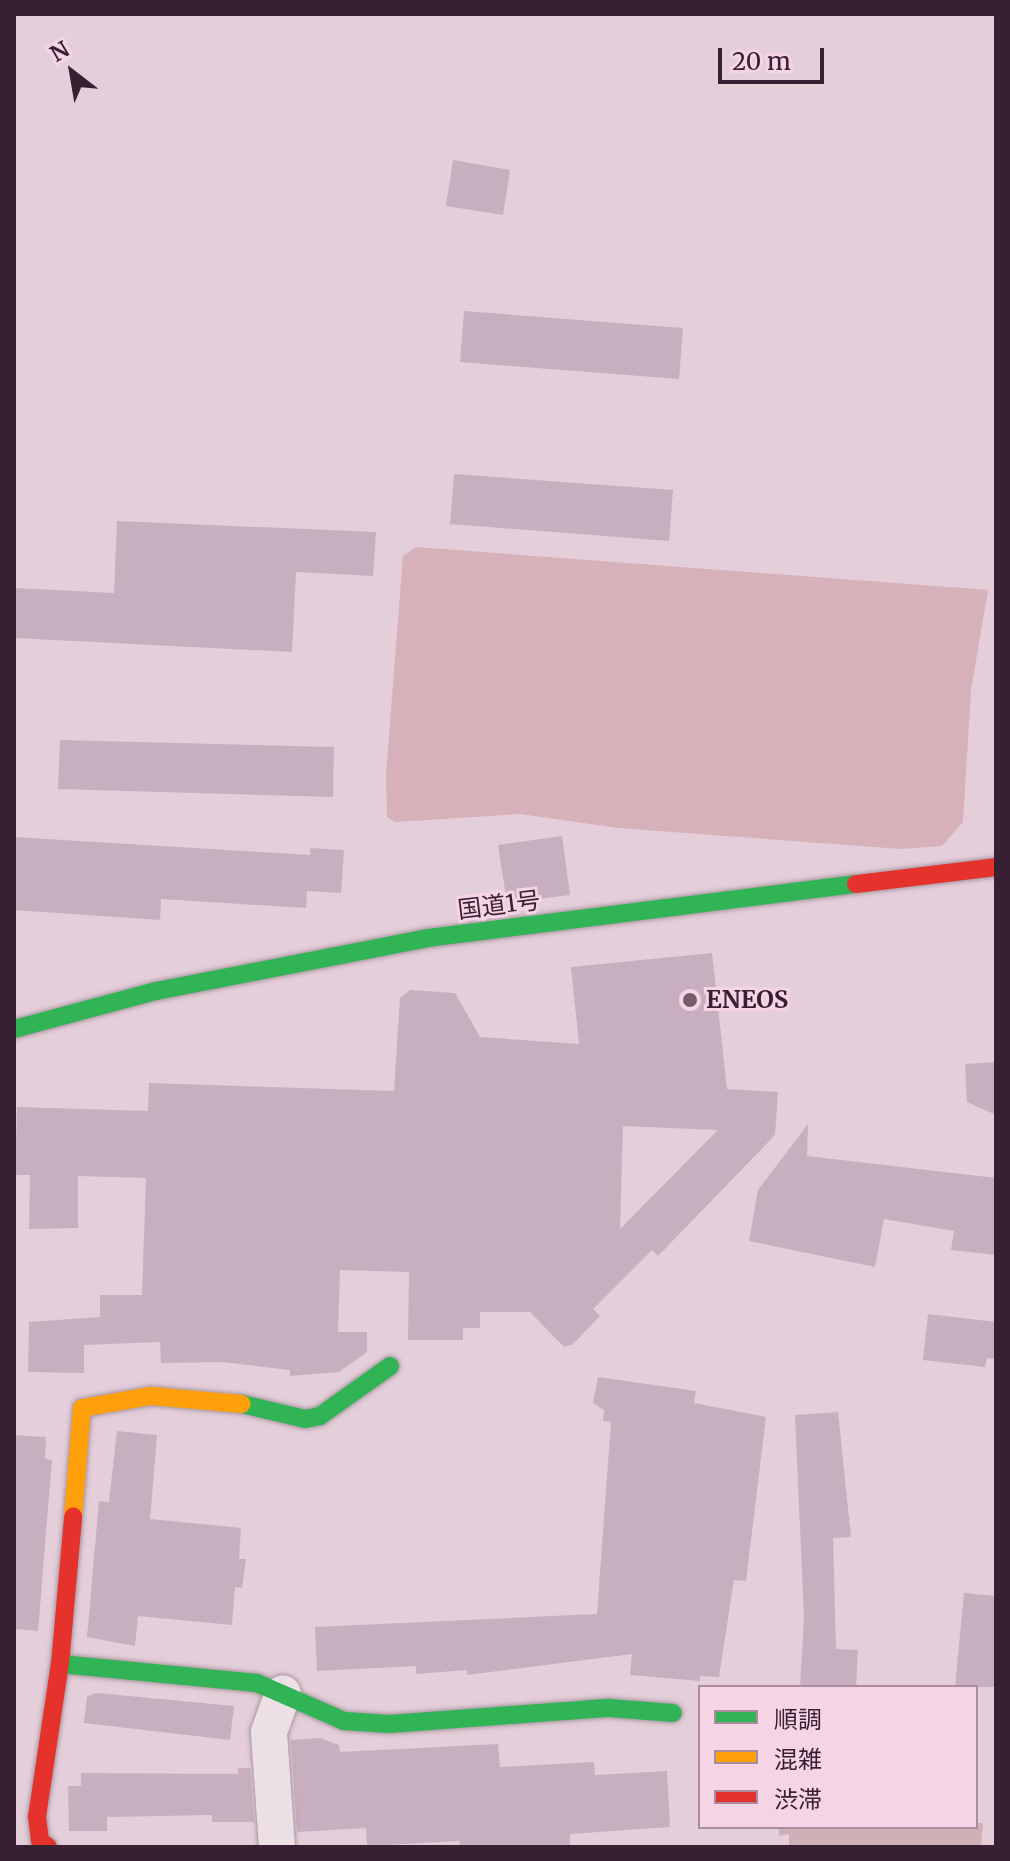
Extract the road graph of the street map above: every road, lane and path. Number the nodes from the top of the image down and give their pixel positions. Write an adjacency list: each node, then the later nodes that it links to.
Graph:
1 (996, 867): 2 (main road, 国道1号)
2 (14, 1029)
3 (390, 1366): 4 (main road)
4 (60, 1664): 5 (main road); 7 (main road)
5 (283, 1693): 6 (main road); 8 (street)
6 (673, 1713)
7 (33, 1825)
8 (277, 1847)

